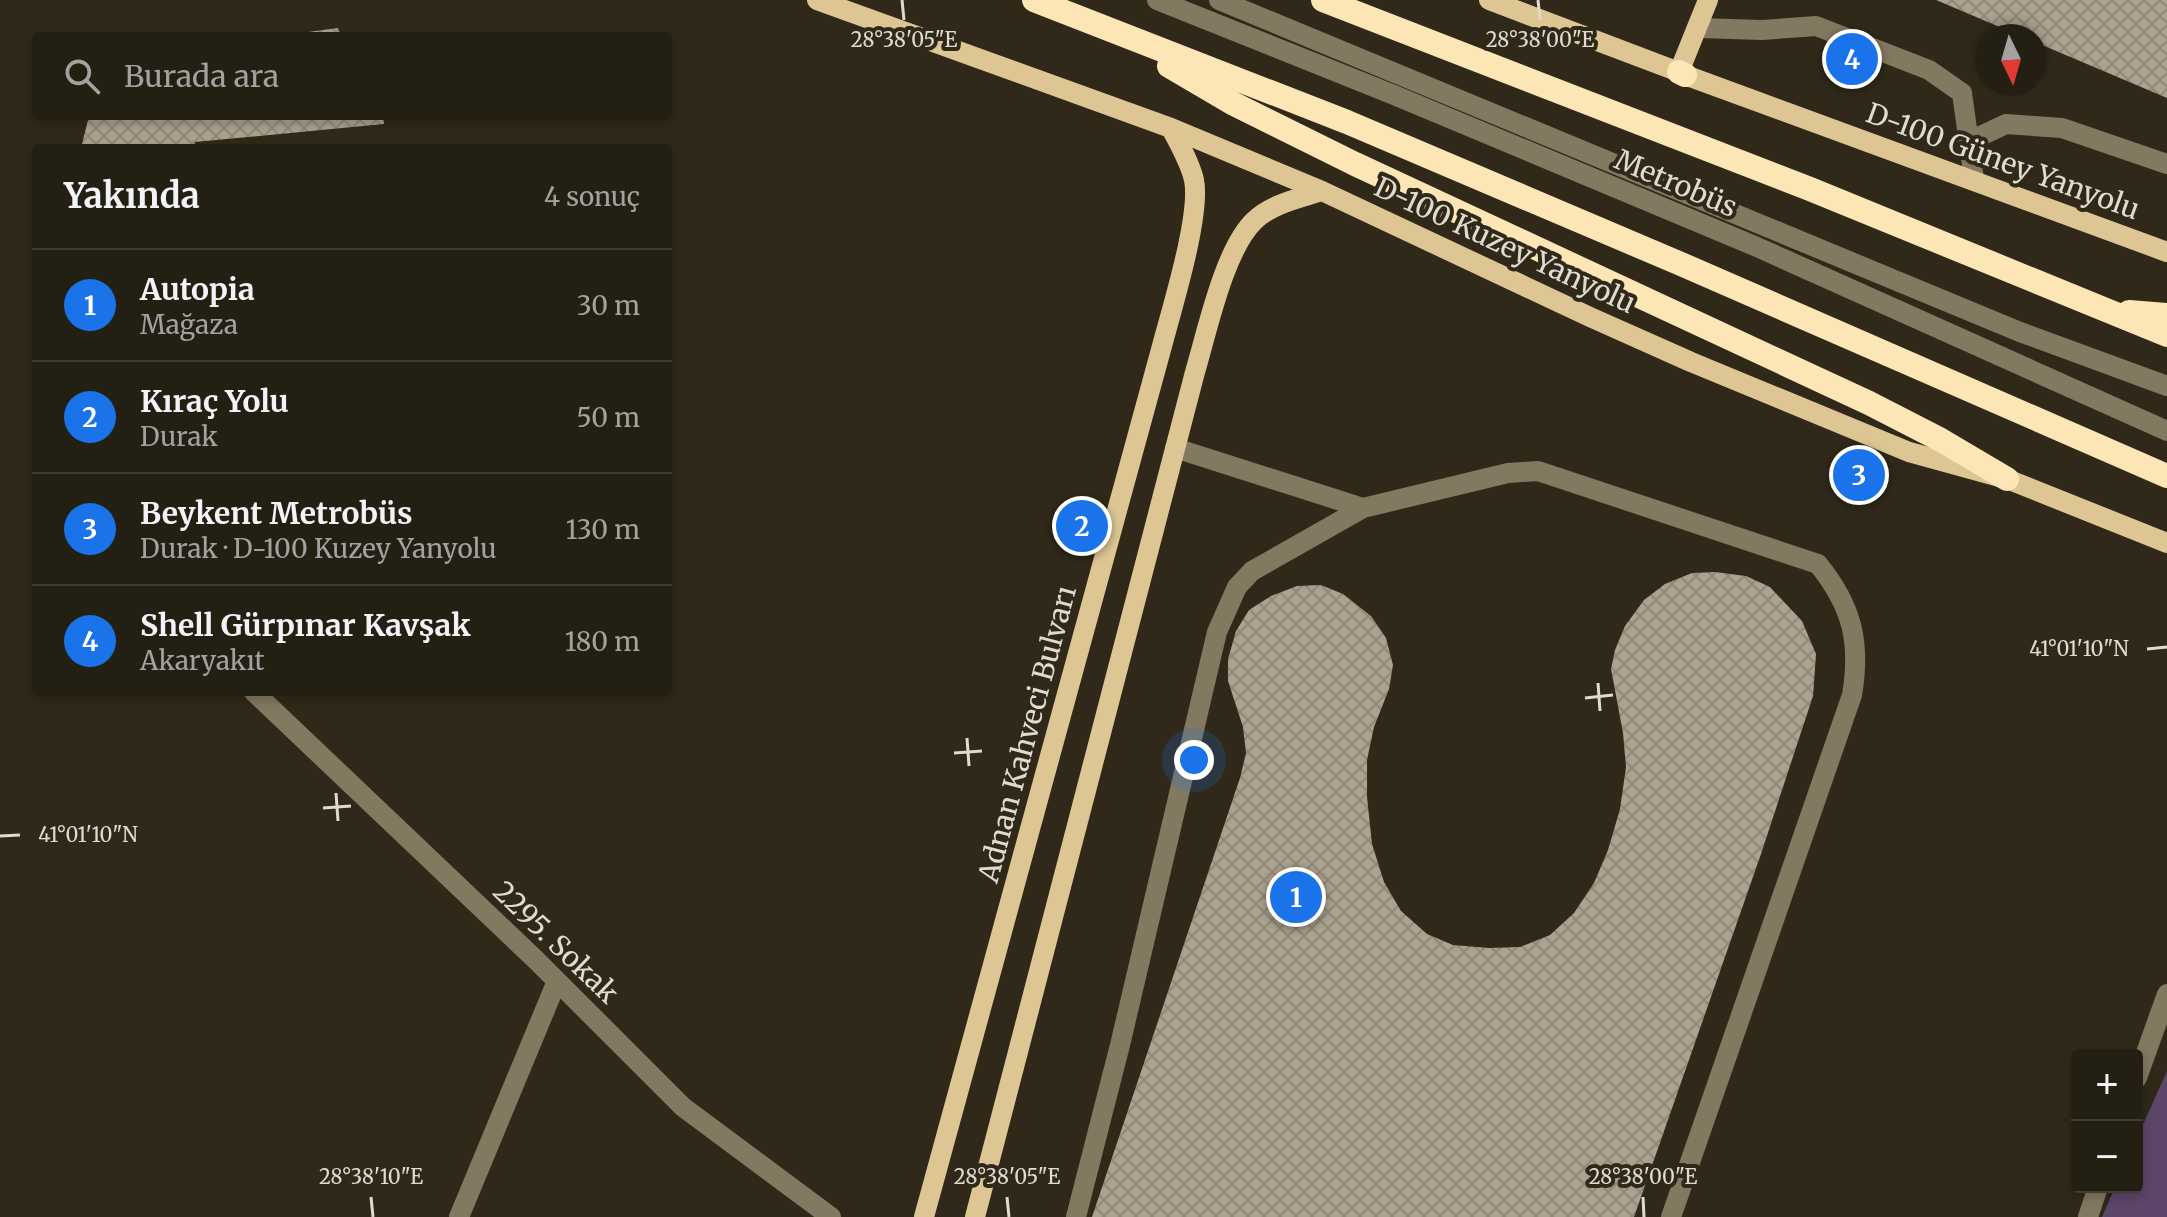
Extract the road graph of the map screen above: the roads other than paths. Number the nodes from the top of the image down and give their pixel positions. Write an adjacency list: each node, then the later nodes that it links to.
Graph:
1 (817, 0): 12 (main road, D-100 Kuzey Yanyolu)
2 (1034, 0): 10 (highway)
3 (1157, 0): 22 (street, Metrobüs)
4 (1219, 0): 21 (street, Metrobüs)
5 (1323, 0): 18 (highway)
6 (1489, 0): 11 (main road, D-100 Güney Yanyolu)
7 (1708, 0): 9 (main road)
8 (1719, 0): 9 (main road)
9 (1699, 28): 11 (main road); 13 (street)
10 (1105, 29): 24 (highway); 25 (highway)
11 (1682, 73): 15 (main road, D-100 Güney Yanyolu)
12 (1171, 128): 16 (main road, D-100 Kuzey Yanyolu); 35 (main road, Adnan Kahveci Bulvarı)
13 (1968, 142): 14 (street); 15 (street)
14 (2167, 164)
15 (1974, 179): 17 (main road, D-100 Güney Yanyolu)
16 (1322, 191): 23 (main road); 25 (main road, D-100 Kuzey Yanyolu)
17 (2167, 252)
18 (2111, 311): 19 (highway); 20 (highway)
19 (2167, 315)
20 (2167, 335)
21 (2167, 386)
22 (2167, 431)
23 (1175, 448): 26 (street); 36 (main road)
24 (2167, 476)
25 (2007, 479): 27 (main road, D-100 Kuzey Yanyolu)
26 (1363, 508): 37 (street); 38 (street)
27 (2167, 543)
28 (258, 696): 29 (street, 2295. Sokak)
29 (557, 981): 33 (street); 34 (street, 2295. Sokak)
30 (2167, 994): 31 (street)
31 (2143, 1061)
32 (2096, 1193): 39 (street)
33 (459, 1217)
34 (831, 1217)
35 (924, 1217)
36 (975, 1217)
37 (1076, 1217)
38 (1671, 1217)
39 (2088, 1217)

